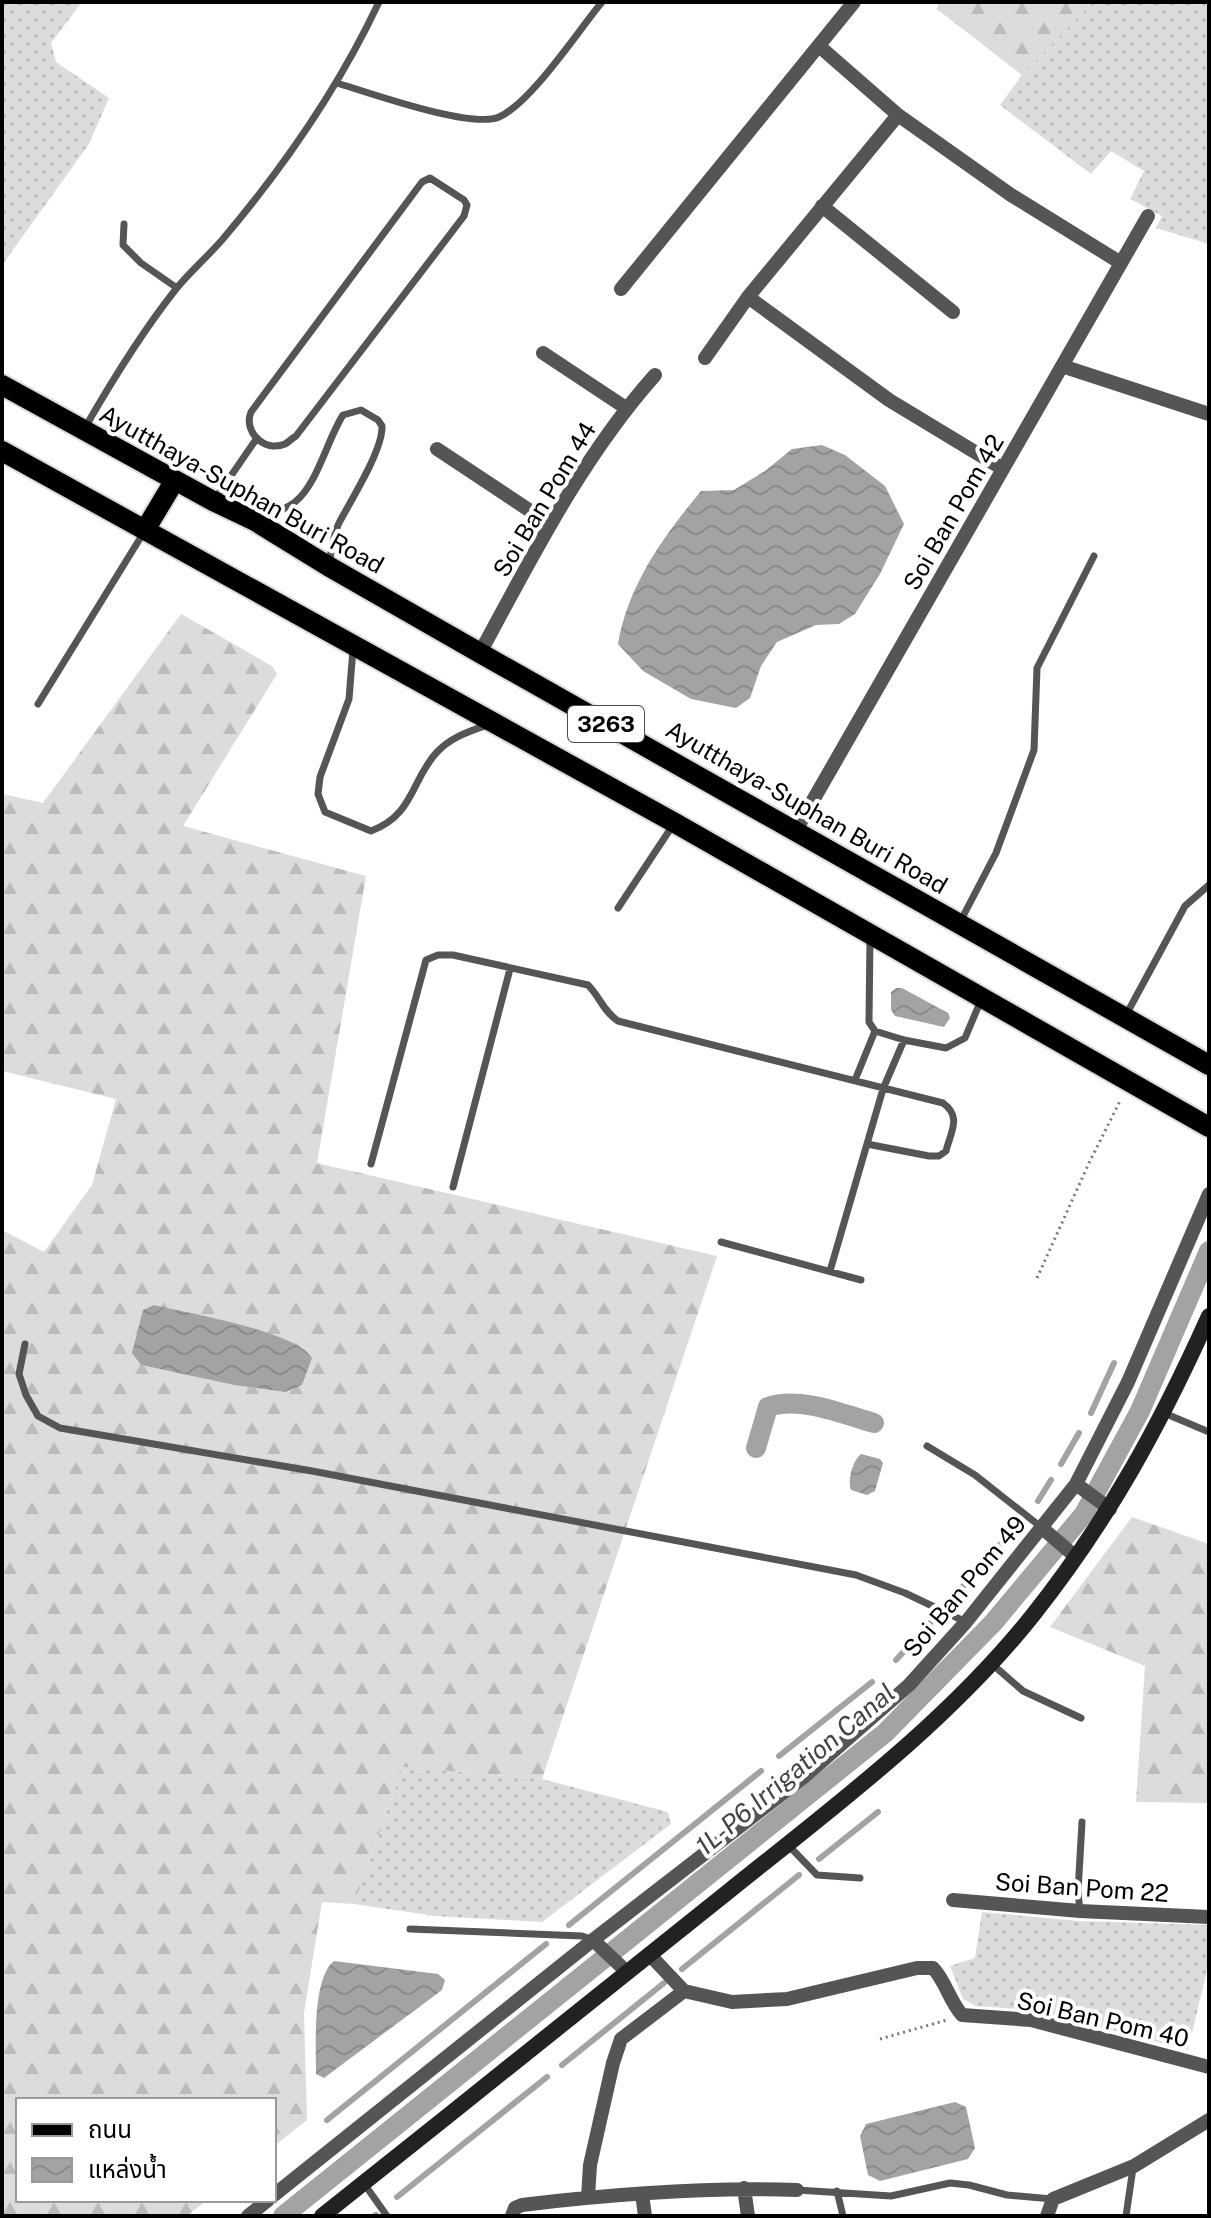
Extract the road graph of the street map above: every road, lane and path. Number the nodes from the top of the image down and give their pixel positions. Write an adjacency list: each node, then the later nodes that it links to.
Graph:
1 (379, 2): 5 (lane)
2 (602, 2): 5 (lane)
3 (854, 2): 4 (street)
4 (819, 46): 6 (street); 12 (street)
5 (337, 83): 11 (lane)
6 (898, 115): 7 (street); 10 (street)
7 (822, 206): 13 (street); 14 (street)
8 (1148, 216): 10 (street, Soi Ban Pom 42)
9 (124, 224): 11 (lane)
10 (1121, 263): 17 (street, Soi Ban Pom 42)
11 (177, 288): 22 (lane)
12 (621, 289)
13 (748, 297): 16 (street); 26 (street)
14 (953, 312)
15 (543, 353): 20 (street)
16 (705, 358)
17 (1062, 366): 21 (street); 26 (street, Soi Ban Pom 42)
18 (655, 375): 20 (street, Soi Ban Pom 44)
19 (2, 385): 22 (main road, Ayutthaya-Suphan Buri Road / 3263)
20 (626, 408): 30 (street, Soi Ban Pom 44)
21 (1209, 414)
22 (83, 430): 27 (main road, Ayutthaya-Suphan Buri Road / 3263)
23 (257, 438): 23 (lane); 28 (lane)
24 (437, 449): 30 (street)
25 (2, 451): 31 (main road, 3263)
26 (1003, 469): 39 (street, Soi Ban Pom 42)
27 (175, 480): 28 (main road, Ayutthaya-Suphan Buri Road / 3263); 31 (main road)
28 (213, 501): 29 (main road, Ayutthaya-Suphan Buri Road / 3263)
29 (255, 521): 33 (main road, Ayutthaya-Suphan Buri Road / 3263); 33 (lane)
30 (550, 524): 35 (street, Soi Ban Pom 44)
31 (145, 530): 34 (main road, 3263); 36 (lane)
32 (1094, 556): 42 (lane)
33 (328, 566): 35 (main road, Ayutthaya-Suphan Buri Road / 3263)
34 (353, 644): 37 (main road, 3263); 37 (lane)
35 (480, 653): 39 (main road, Ayutthaya-Suphan Buri Road / 3263)
36 (38, 704)
37 (492, 723): 38 (main road, 3263)
38 (675, 823): 41 (lane); 43 (main road, 3263)
39 (796, 830): 42 (main road, Ayutthaya-Suphan Buri Road / 3263)
40 (1209, 885): 46 (lane)
41 (618, 908)
42 (959, 924): 46 (main road, Ayutthaya-Suphan Buri Road / 3263)
43 (870, 935): 45 (main road, 3263); 47 (lane)
44 (510, 969): 50 (lane); 55 (lane); 56 (lane)
45 (982, 998): 48 (lane); 51 (main road, 3263)
46 (1125, 1017): 49 (main road, Ayutthaya-Suphan Buri Road / 3263)
47 (875, 1031): 48 (lane); 50 (lane)
48 (904, 1040): 52 (lane)
49 (1209, 1065)
50 (855, 1080): 52 (lane)
51 (1129, 1083): 53 (main road, 3263); 60 (path)
52 (883, 1089): 54 (lane); 54 (lane)
53 (1209, 1127)
54 (867, 1144): 59 (lane)
55 (371, 1164)
56 (453, 1187)
57 (1209, 1194): 67 (street, Soi Ban Pom 49)
58 (721, 1242): 59 (lane)
59 (830, 1271): 61 (lane)
60 (1037, 1278)
61 (861, 1280)
62 (1209, 1316): 64 (main road)
63 (25, 1344): 71 (lane)
64 (1164, 1413): 65 (lane); 68 (main road)
65 (1209, 1432)
66 (927, 1446): 69 (lane)
67 (1080, 1487): 68 (street); 69 (street, Soi Ban Pom 49)
68 (1104, 1505): 70 (main road)
69 (1045, 1531): 70 (street); 71 (street, Soi Ban Pom 49)
70 (1076, 1557): 72 (main road)
71 (966, 1622): 81 (street, Soi Ban Pom 49)
72 (990, 1663): 73 (lane); 75 (main road)
73 (1081, 1718)
74 (1082, 1822): 78 (lane)
75 (787, 1844): 76 (lane); 82 (main road)
76 (860, 1878)
77 (953, 1900): 78 (street, Soi Ban Pom 22)
78 (1080, 1911): 79 (street, Soi Ban Pom 22)
79 (1209, 1917)
80 (410, 1929): 81 (lane)
81 (604, 1950): 83 (street); 94 (street, Soi Ban Pom 49)
82 (649, 1954): 83 (main road); 84 (street)
83 (627, 1972): 90 (main road)
84 (684, 1991): 85 (street); 96 (street)
85 (962, 2015): 86 (path); 87 (street, Soi Ban Pom 40)
86 (880, 2039)
87 (1209, 2067)
88 (1209, 2120): 89 (street)
89 (1134, 2166): 97 (street); 107 (lane)
90 (364, 2183): 100 (main road); 101 (lane)
91 (744, 2188): 92 (street); 95 (street); 104 (street)
92 (797, 2190): 93 (lane)
93 (837, 2191): 97 (lane); 105 (lane)
94 (276, 2194)
95 (642, 2194): 96 (street); 103 (street)
96 (588, 2197): 102 (street)
97 (1053, 2199): 106 (street)
98 (266, 2202): 99 (street)
99 (248, 2216)
100 (322, 2216)
101 (387, 2216)
102 (512, 2216)
103 (645, 2216)
104 (748, 2216)
105 (843, 2216)
106 (1047, 2216)
107 (1126, 2216)

